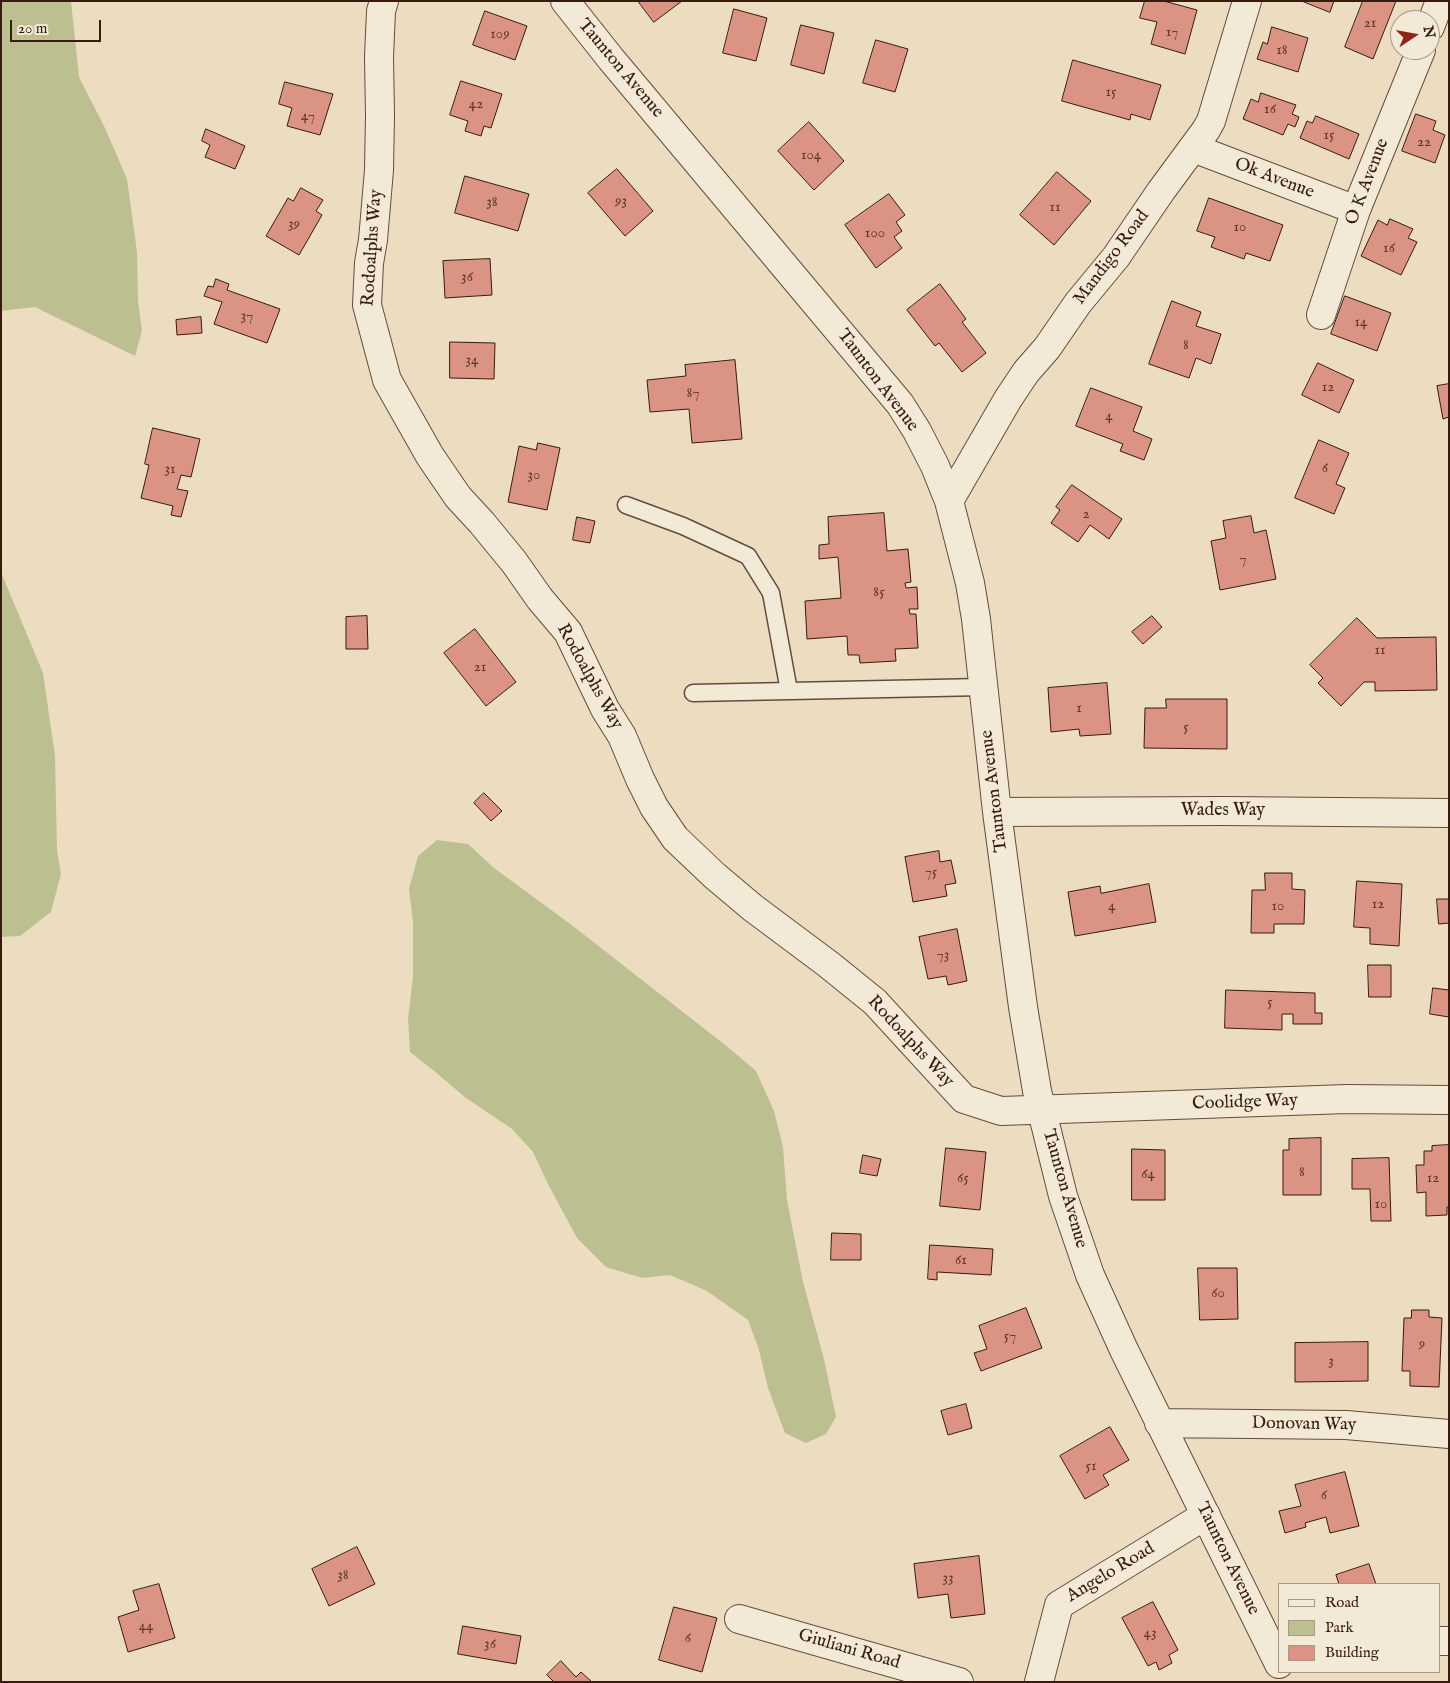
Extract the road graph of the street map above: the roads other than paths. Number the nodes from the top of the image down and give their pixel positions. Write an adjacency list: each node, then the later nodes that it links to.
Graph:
1 (384, 1): 16 (street, Rodoalphs Way)
2 (565, 1): 8 (street, Taunton Avenue)
3 (1247, 1): 5 (street, Mandigo Road)
4 (1416, 60): 6 (street, O K Avenue)
5 (1193, 148): 6 (street, Ok Avenue); 8 (street, Mandigo Road)
6 (1356, 210): 7 (street, O K Avenue)
7 (1320, 315)
8 (949, 502): 10 (street, Taunton Avenue)
9 (626, 505): 11 (lane)
10 (983, 687): 11 (lane); 13 (street, Taunton Avenue)
11 (789, 691): 12 (lane)
12 (693, 693)
13 (997, 812): 14 (street, Wades Way); 16 (street, Taunton Avenue)
14 (1449, 813)
15 (1449, 1100): 16 (street, Coolidge Way)
16 (1041, 1109): 17 (street, Taunton Avenue)
17 (1159, 1423): 18 (street, Donovan Way); 19 (street, Taunton Avenue)
18 (1449, 1434)
19 (1206, 1515): 21 (street, Taunton Avenue); 23 (street, Angelo Road)
20 (739, 1619): 22 (street, Giuliani Road)
21 (1278, 1662)
22 (959, 1682)
23 (1039, 1682)

